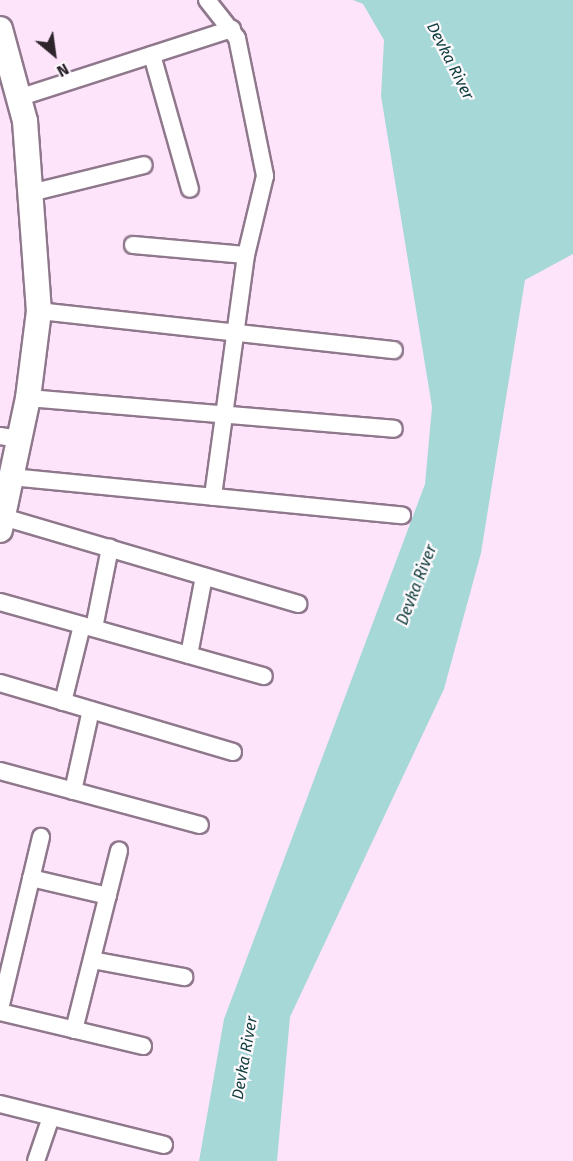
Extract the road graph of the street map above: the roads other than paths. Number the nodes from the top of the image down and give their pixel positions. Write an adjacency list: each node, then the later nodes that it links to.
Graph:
1 (207, 0): 3 (street)
2 (0, 29): 4 (street)
3 (232, 29): 5 (street); 11 (street)
4 (3, 54): 6 (street)
5 (152, 54): 6 (street); 8 (street)
6 (18, 98): 9 (street)
7 (144, 165): 9 (street)
8 (190, 189)
9 (30, 193): 12 (street)
10 (133, 245): 11 (street)
11 (246, 255): 13 (street)
12 (39, 311): 13 (street); 15 (street)
13 (236, 332): 14 (street); 16 (street)
14 (394, 350)
15 (28, 398): 16 (street); 18 (street)
16 (225, 415): 17 (street); 20 (street)
17 (394, 429)
18 (10, 438): 19 (street)
19 (12, 477): 20 (street); 22 (street)
20 (213, 497): 21 (street)
21 (402, 515)
22 (1, 523): 23 (street)
23 (110, 548): 24 (street); 27 (street)
24 (204, 576): 26 (street); 28 (street)
25 (0, 602): 27 (street)
26 (298, 604)
27 (88, 627): 28 (street); 31 (street)
28 (189, 655): 29 (street)
29 (264, 676)
30 (0, 683): 31 (street)
31 (63, 702): 32 (street)
32 (92, 710): 33 (street); 35 (street)
33 (233, 753)
34 (0, 771): 35 (street)
35 (73, 790): 36 (street)
36 (200, 825)
37 (41, 837): 39 (street)
38 (119, 851): 40 (street)
39 (31, 878): 40 (street); 43 (street)
40 (108, 896): 41 (street)
41 (92, 960): 42 (street); 44 (street)
42 (184, 977)
43 (0, 1011): 44 (street)
44 (74, 1030): 45 (street)
45 (143, 1046)
46 (0, 1104): 47 (street)
47 (51, 1117): 48 (street); 49 (street)
48 (164, 1145)
49 (36, 1161)

